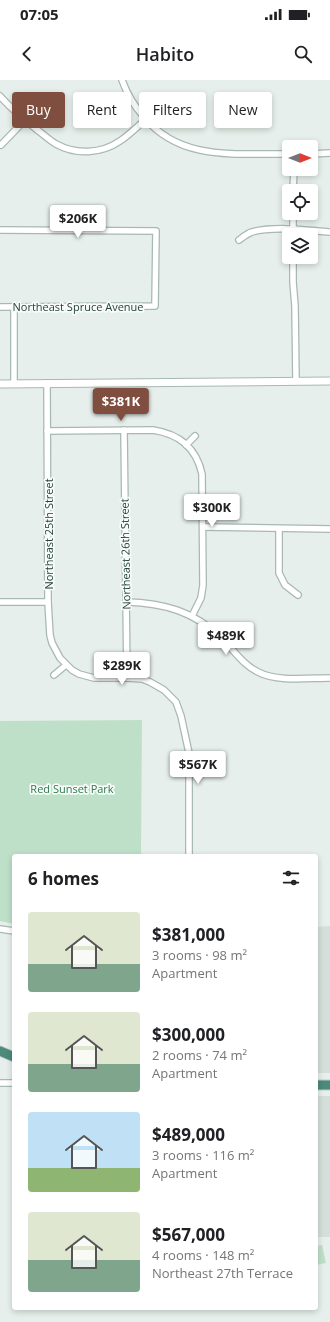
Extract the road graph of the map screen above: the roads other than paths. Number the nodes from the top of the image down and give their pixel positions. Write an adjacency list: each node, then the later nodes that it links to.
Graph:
1 (122, 80): 4 (street)
2 (0, 96): 3 (street)
3 (12, 108)
4 (139, 111)
5 (139, 126): 7 (street)
6 (17, 128): 9 (street)
7 (35, 128)
8 (155, 128): 10 (street)
9 (1, 145)
10 (282, 154)
11 (318, 154): 12 (street)
12 (330, 154)
13 (0, 230): 19 (street, Northeast Spruce Avenue)
14 (282, 231): 17 (street)
15 (318, 232): 16 (street)
16 (330, 232)
17 (239, 240)
18 (293, 264): 21 (street)
19 (14, 306): 20 (street, Northeast Spruce Avenue); 25 (street)
20 (0, 307)
21 (296, 381): 22 (street); 23 (street)
22 (330, 381)
23 (47, 383): 25 (street); 27 (street, Northeast 25th Street)
24 (0, 384): 25 (street)
25 (14, 384)
26 (124, 430): 27 (street); 29 (street); 36 (street, Northeast 26th Street)
27 (47, 431): 35 (street, Northeast 25th Street)
28 (195, 436): 29 (street)
29 (186, 444): 30 (street)
30 (203, 527): 31 (street); 37 (street)
31 (279, 529): 32 (street); 33 (street)
32 (330, 529)
33 (298, 595)
34 (0, 602): 35 (street)
35 (48, 602): 38 (street, Northeast 25th Street)
36 (126, 602): 37 (street); 40 (street, Northeast 26th Street)
37 (192, 616): 41 (street)
38 (66, 665): 39 (street); 40 (street)
39 (54, 675)
40 (127, 678): 42 (street)
41 (330, 678)
42 (189, 854)
43 (0, 929): 44 (street)
44 (12, 931)
45 (0, 1051): 46 (highway)
46 (12, 1056)
47 (0, 1083): 48 (street)
48 (12, 1083)
49 (318, 1085): 50 (highway)
50 (330, 1085)

